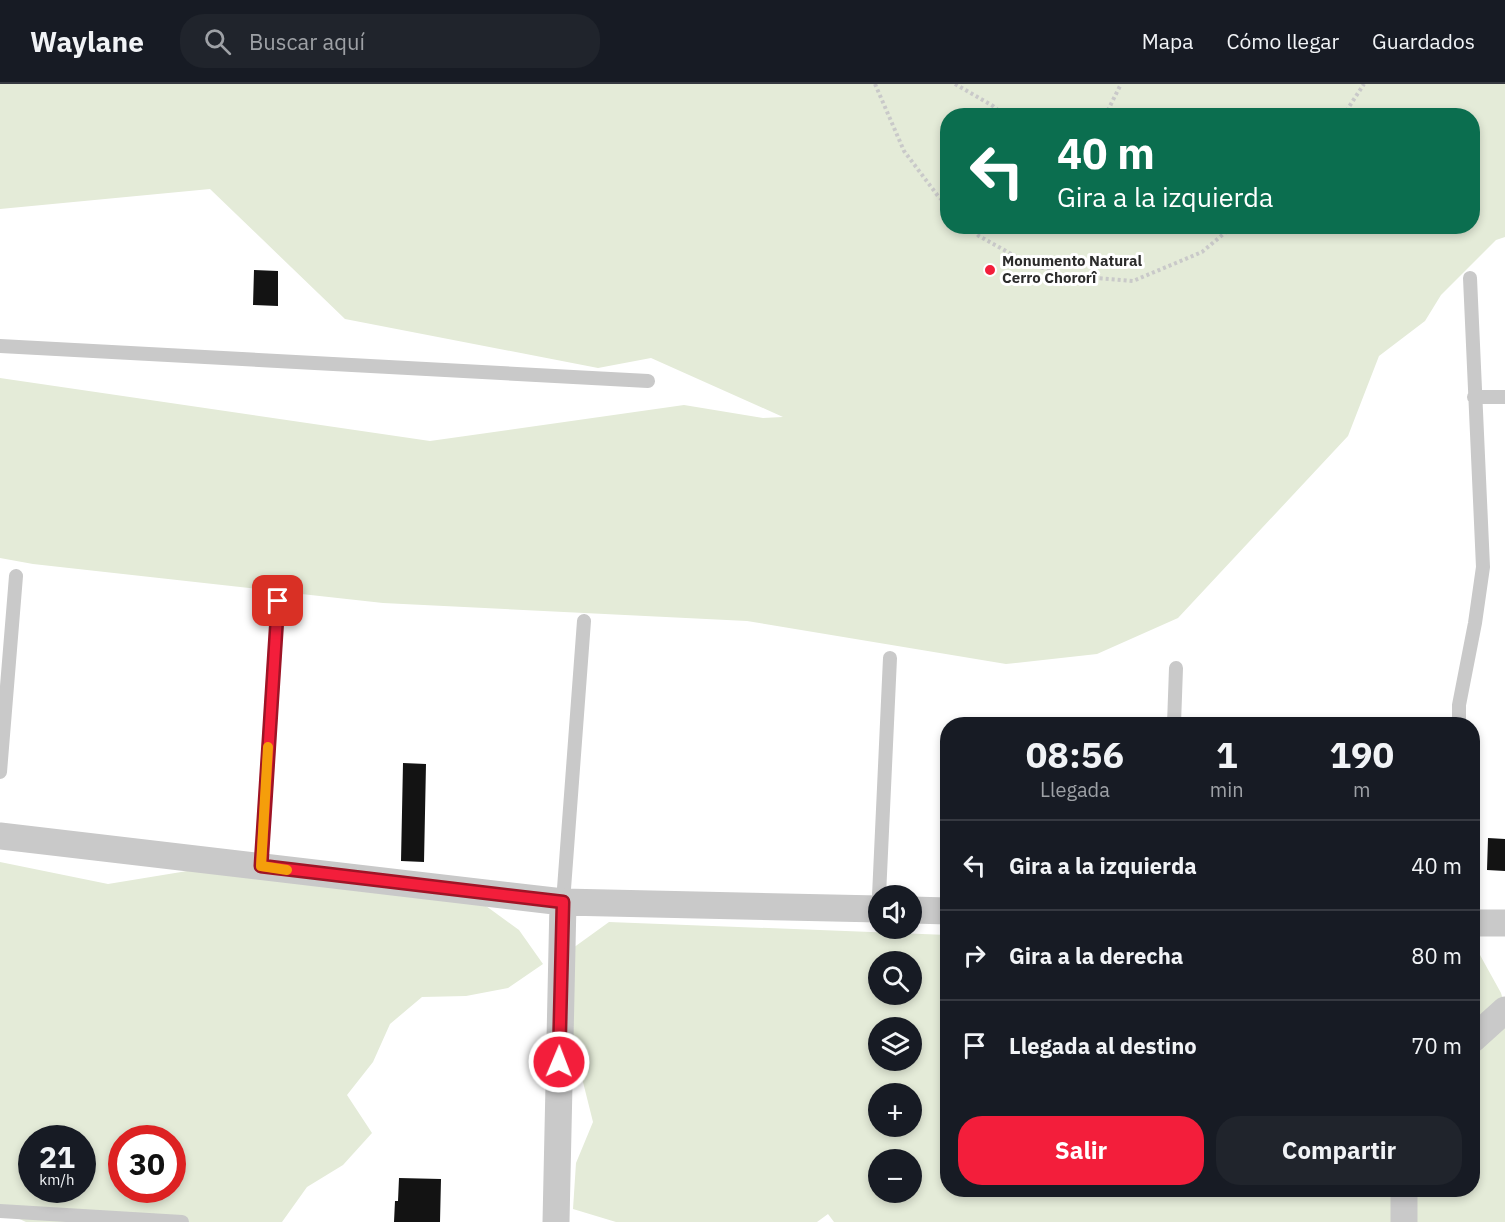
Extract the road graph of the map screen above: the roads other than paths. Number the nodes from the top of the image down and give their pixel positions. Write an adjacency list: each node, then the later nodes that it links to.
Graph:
1 (1470, 278): 5 (lane)
2 (0, 346): 3 (lane)
3 (648, 381)
4 (1505, 397): 5 (lane)
5 (1474, 398): 12 (lane)
6 (16, 576): 13 (lane)
7 (278, 601): 15 (lane)
8 (584, 621): 17 (lane)
9 (890, 658): 16 (lane)
10 (1176, 668): 11 (lane)
11 (1174, 717)
12 (1459, 717)
13 (0, 772)
14 (0, 836): 15 (street)
15 (261, 866): 17 (street)
16 (880, 885)
17 (563, 902): 18 (street); 28 (street)
18 (868, 909)
19 (922, 910): 20 (street)
20 (940, 911)
21 (1480, 923): 22 (street)
22 (1505, 923)
23 (1505, 1010): 24 (street)
24 (1480, 1033)
25 (1404, 1197): 29 (street)
26 (0, 1211): 27 (lane)
27 (182, 1222)
28 (556, 1222)
29 (1404, 1222)

